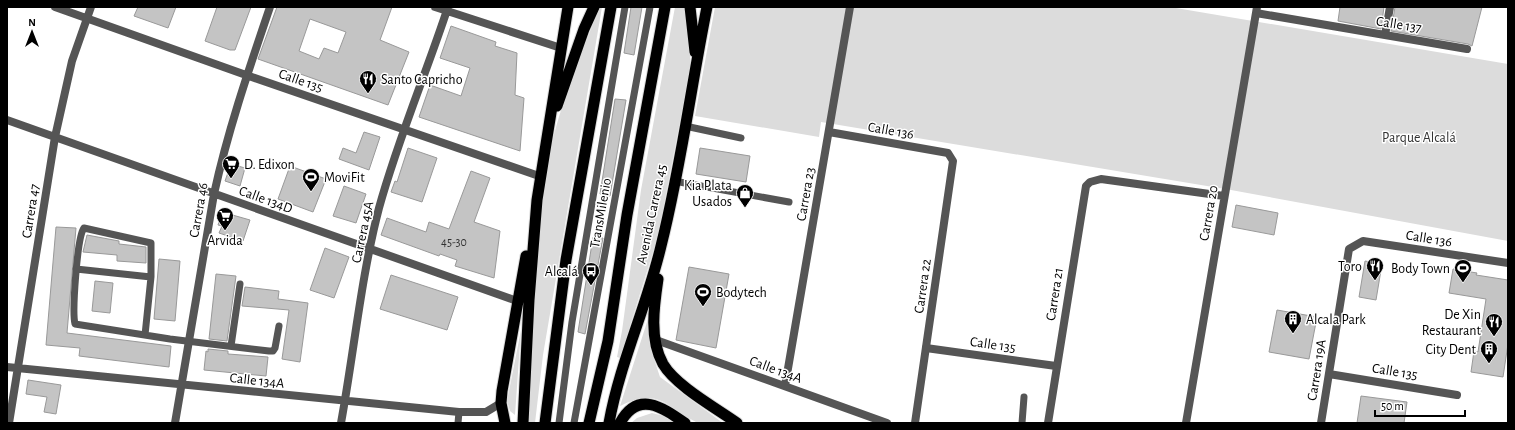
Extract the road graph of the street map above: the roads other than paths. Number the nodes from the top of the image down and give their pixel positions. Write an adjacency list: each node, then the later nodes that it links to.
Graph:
1 (54, 7): 17 (street, Calle 135)
2 (91, 7): 17 (street, Carrera 47)
3 (270, 7): 22 (street, Carrera 46)
4 (435, 7): 15 (street)
5 (568, 7): 19 (highway)
6 (594, 7): 29 (highway)
7 (611, 7): 68 (highway)
8 (625, 7): 69 (lane, TransMilenio)
9 (650, 7): 70 (lane, TransMilenio)
10 (665, 7): 71 (highway, Avenida Carrera 45)
11 (690, 7): 21 (highway)
12 (707, 7): 21 (highway, Avenida Carrera 45)
13 (850, 7): 26 (street, Carrera 23)
14 (1390, 7): 18 (street)
15 (448, 9): 19 (street); 25 (street, Carrera 45A)
16 (1257, 10): 18 (street, Calle 137); 34 (street, Carrera 20)
17 (87, 18): 22 (street, Calle 135); 27 (street, Carrera 47)
18 (1385, 35): 20 (street, Calle 137)
19 (561, 48): 29 (highway)
20 (1467, 49)
21 (695, 70): 24 (highway, Avenida Carrera 45)
22 (246, 76): 25 (street, Calle 135); 33 (street, Carrera 46)
23 (7, 120): 27 (street, Calle 134D)
24 (685, 126): 28 (lane); 32 (highway, Avenida Carrera 45)
25 (404, 129): 31 (street, Calle 135); 38 (street, Carrera 45A)
26 (829, 132): 30 (street, Calle 136); 56 (street, Carrera 23)
27 (55, 137): 33 (street, Calle 134D); 53 (street, Carrera 47)
28 (741, 138)
29 (545, 143): 31 (highway)
30 (948, 153): 50 (street, Carrera 22)
31 (540, 176): 35 (highway)
32 (674, 180): 36 (lane); 37 (highway, Avenida Carrera 45)
33 (214, 194): 38 (street, Calle 134D); 48 (street, Carrera 46)
34 (1224, 196): 51 (street, Carrera 21); 80 (street, Carrera 20)
35 (536, 200): 44 (highway); 67 (highway)
36 (789, 202)
37 (662, 245): 47 (highway); 72 (highway, Avenida Carrera 45)
38 (371, 250): 44 (street, Calle 134D); 59 (street, Carrera 45A)
39 (1349, 250): 40 (street, Calle 136); 54 (street, Carrera 19A)
40 (1508, 263)
41 (76, 269): 42 (lane); 42 (lane); 46 (lane)
42 (151, 278): 46 (lane)
43 (240, 284): 49 (lane)
44 (517, 301): 60 (highway)
45 (279, 326): 49 (lane)
46 (145, 335): 48 (lane)
47 (656, 340): 56 (street, Calle 134A); 75 (highway)
48 (189, 341): 49 (lane); 55 (street, Carrera 46)
49 (232, 346)
50 (926, 348): 51 (street, Calle 135); 77 (street, Carrera 22)
51 (1056, 366): 79 (street, Carrera 21)
52 (7, 367): 53 (street, Calle 134A)
53 (18, 368): 55 (street, Calle 134A); 62 (street, Carrera 47)
54 (1329, 374): 57 (street, Calle 135); 81 (street, Carrera 19A)
55 (182, 385): 59 (street, Calle 134A); 63 (street, Carrera 46)
56 (785, 386): 76 (street, Calle 134A)
57 (1457, 395)
58 (1024, 397): 78 (lane)
59 (345, 402): 61 (street, Calle 134A); 64 (street, Carrera 45A)
60 (501, 403): 61 (street, Calle 134A); 66 (highway)
61 (459, 412): 65 (lane)
62 (9, 423)
63 (175, 423)
64 (342, 423)
65 (458, 423)
66 (505, 423)
67 (523, 423)
68 (544, 423)
69 (559, 423)
70 (574, 423)
71 (589, 423)
72 (609, 423)
73 (620, 423): 74 (highway)
74 (685, 423)
75 (737, 423)
76 (886, 423)
77 (915, 423)
78 (1022, 423)
79 (1048, 423)
80 (1186, 423)
81 (1321, 423)

